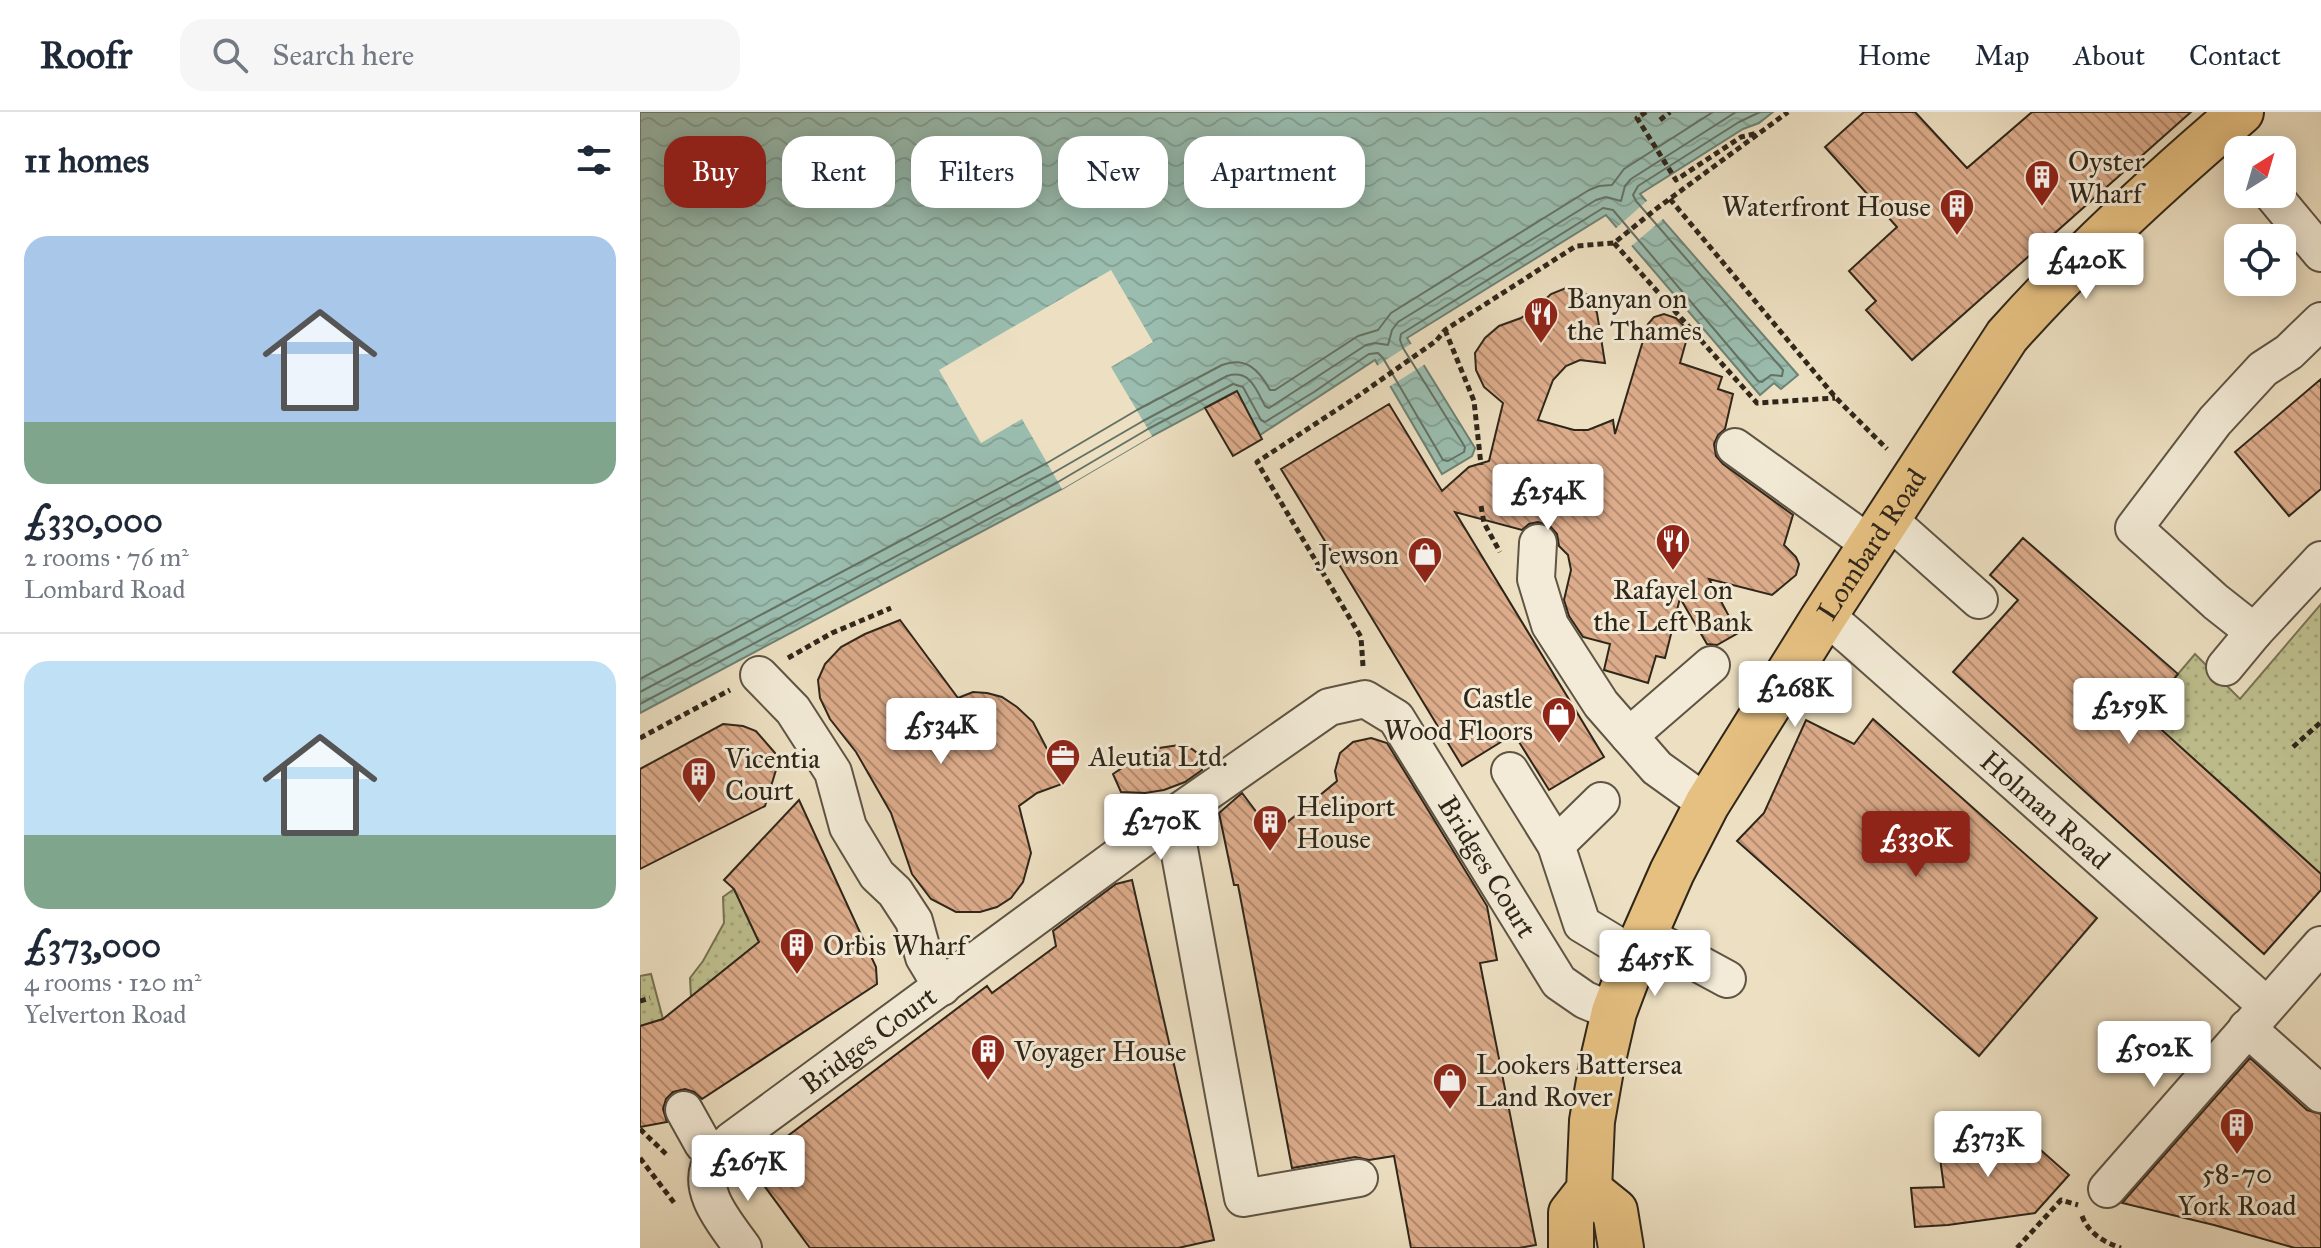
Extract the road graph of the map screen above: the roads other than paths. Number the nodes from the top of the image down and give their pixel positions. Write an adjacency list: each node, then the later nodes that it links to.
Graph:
1 (2233, 130): 6 (main road, Lombard Road)
2 (2284, 208): 3 (street)
3 (2321, 253)
4 (2321, 321): 11 (street)
5 (1735, 447): 6 (street)
6 (1880, 532): 9 (street); 10 (main road, Lombard Road)
7 (1538, 543): 15 (street)
8 (2321, 560): 11 (street)
9 (1979, 600)
10 (1823, 618): 18 (main road, Lombard Road); 26 (street, Holman Road)
11 (2254, 632): 13 (street)
12 (1711, 665): 15 (street)
13 (2225, 667)
14 (759, 675): 24 (street)
15 (1629, 736): 18 (street)
16 (1510, 771): 20 (street)
17 (1601, 801): 20 (street)
18 (1707, 804): 21 (main road, Lombard Road)
19 (1173, 816): 24 (street, Bridges Court); 25 (street, Bridges Court); 30 (street)
20 (1556, 845): 21 (street)
21 (1640, 945): 23 (street); 25 (main road, Lombard Road)
22 (2321, 945): 26 (street)
23 (1727, 979)
24 (942, 987): 29 (street, Bridges Court)
25 (1614, 1012): 31 (main road, Lombard Road)
26 (2257, 1017): 27 (street, Holman Road); 32 (street)
27 (2321, 1094)
28 (684, 1110): 29 (street)
29 (719, 1153): 33 (street)
30 (1359, 1178)
31 (1589, 1190): 34 (main road, Lombard Road); 35 (main road)
32 (2094, 1198)
33 (743, 1248)
34 (1571, 1248)
35 (1621, 1248)

